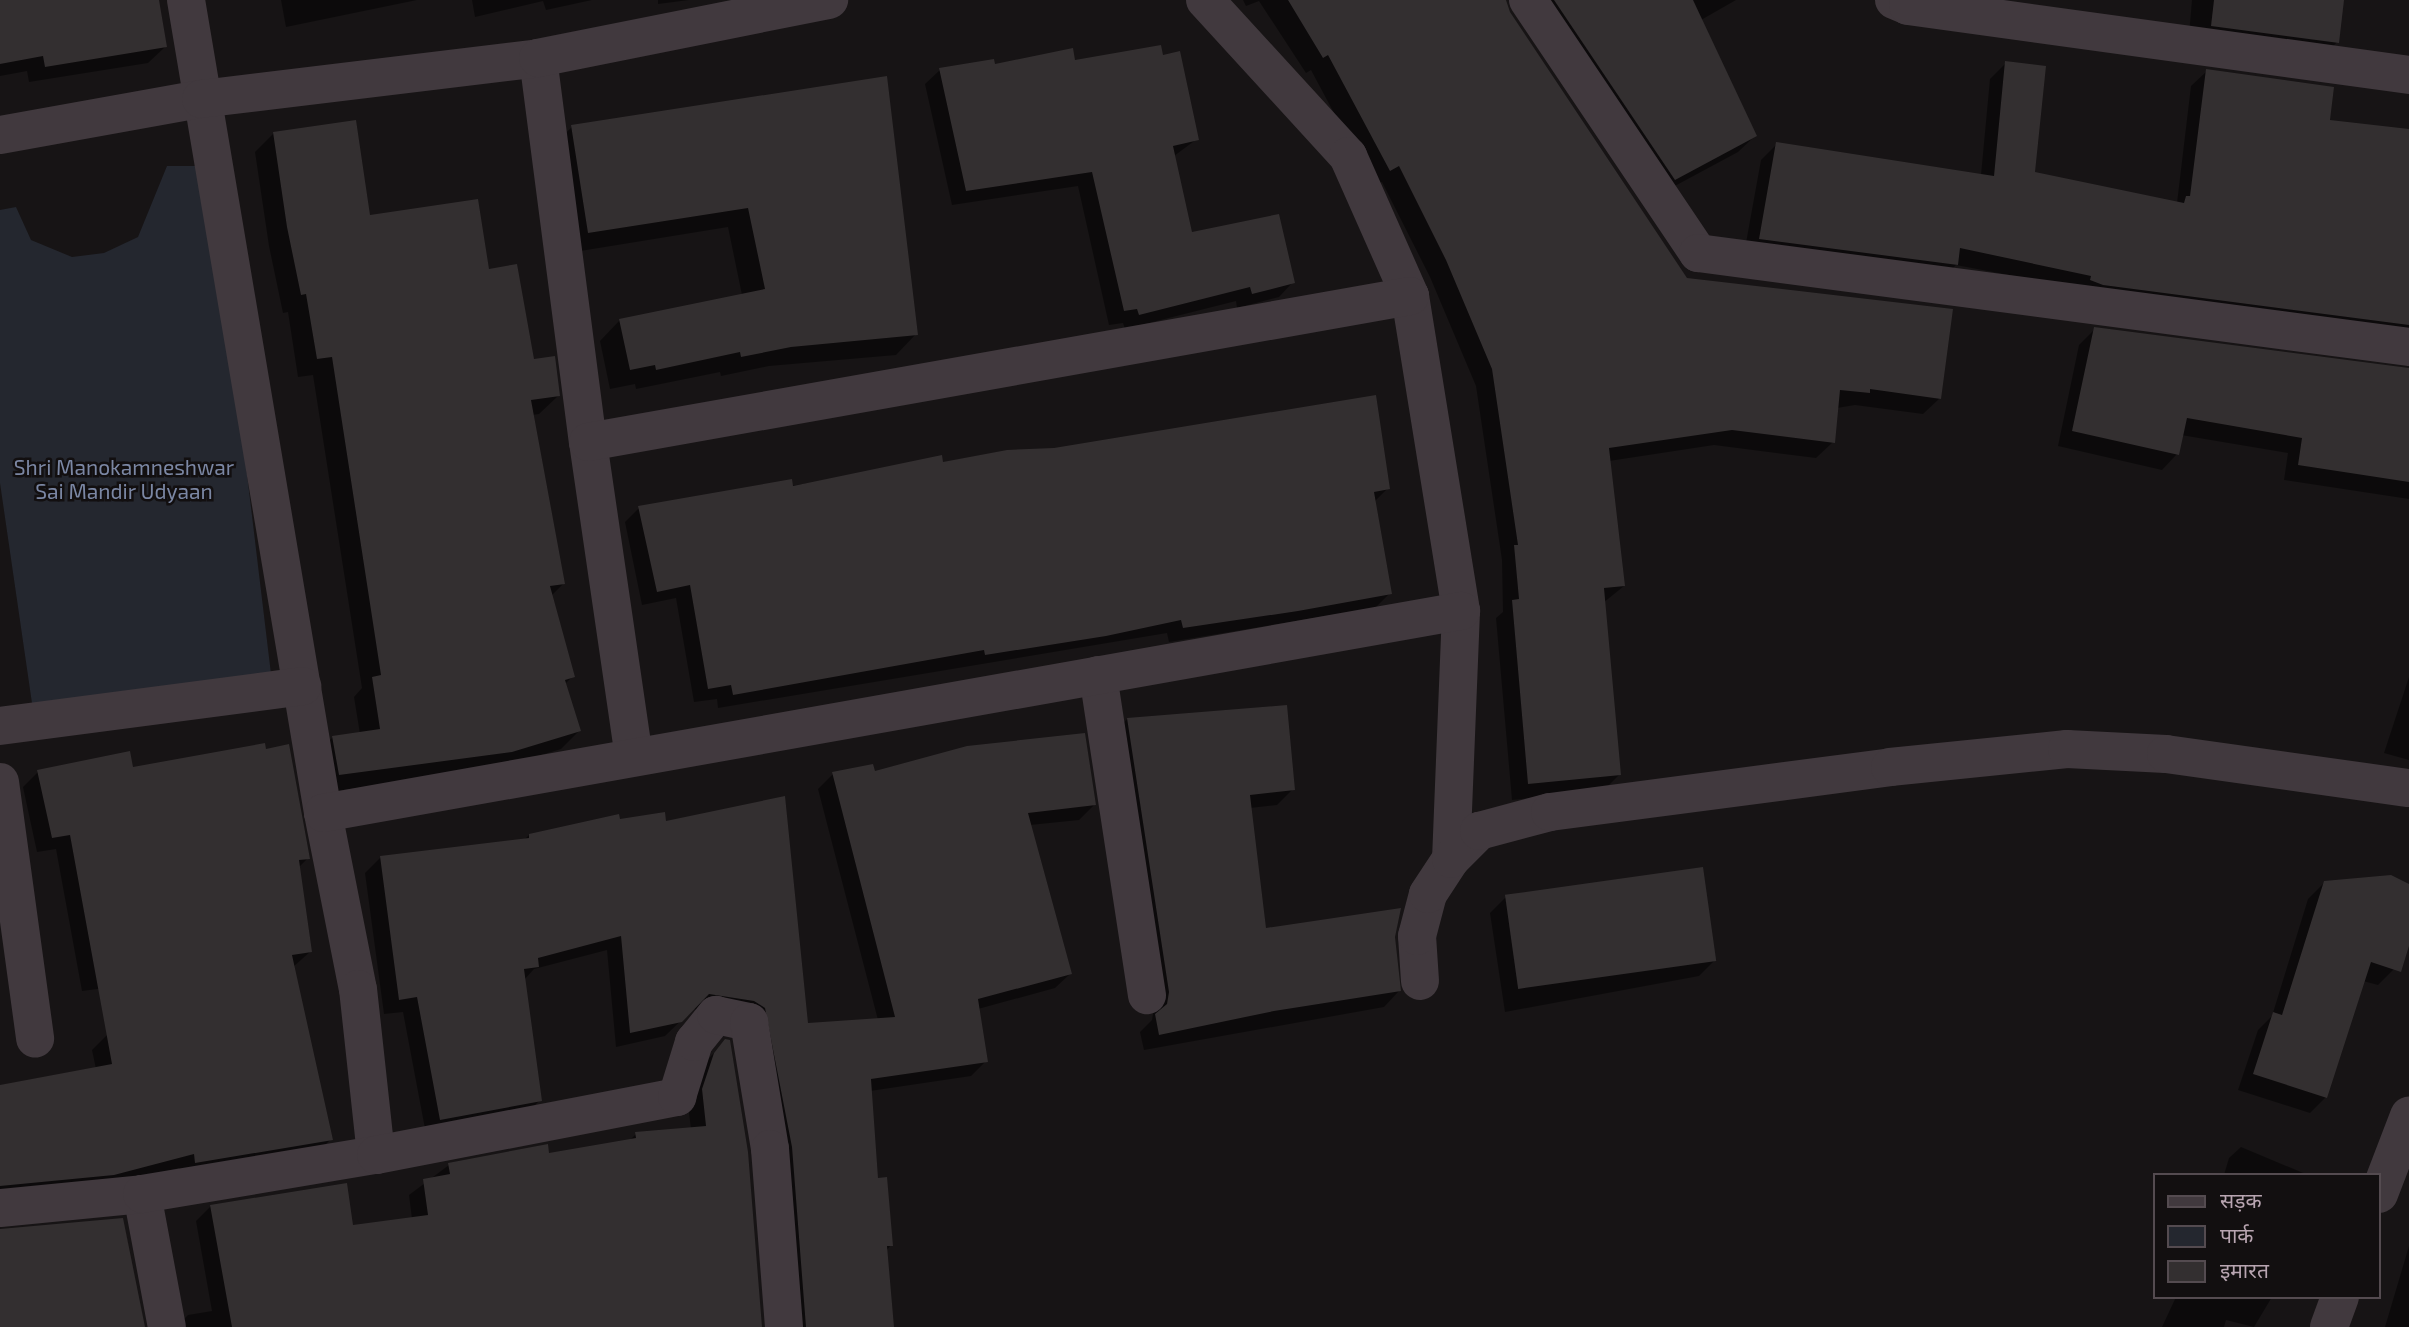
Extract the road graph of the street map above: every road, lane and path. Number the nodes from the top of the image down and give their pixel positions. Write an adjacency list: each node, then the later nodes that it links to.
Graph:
1 (186, 0): 8 (street)
2 (829, 0): 6 (street)
3 (1205, 0): 10 (street)
4 (1528, 0): 11 (street)
5 (1894, 0): 7 (street)
6 (538, 58): 8 (street); 12 (street)
7 (2409, 75)
8 (201, 99): 9 (street); 15 (street)
9 (0, 135)
10 (1410, 296): 12 (street); 13 (street)
11 (2409, 347)
12 (587, 442): 17 (street)
13 (1461, 611): 14 (street); 21 (street)
14 (1098, 675): 17 (street); 23 (street)
15 (302, 686): 16 (street); 20 (street)
16 (0, 726)
17 (634, 756): 20 (street)
18 (0, 782): 24 (street)
19 (2409, 788): 21 (street)
20 (323, 813): 26 (street)
21 (1451, 859): 22 (street)
22 (1420, 981)
23 (1147, 995)
24 (35, 1039)
25 (2409, 1116): 27 (street)
26 (376, 1155): 28 (street); 32 (street)
27 (2381, 1189)
28 (142, 1194): 29 (street); 31 (street)
29 (0, 1208)
30 (2339, 1299): 33 (street)
31 (167, 1327)
32 (784, 1327)
33 (2329, 1327)

